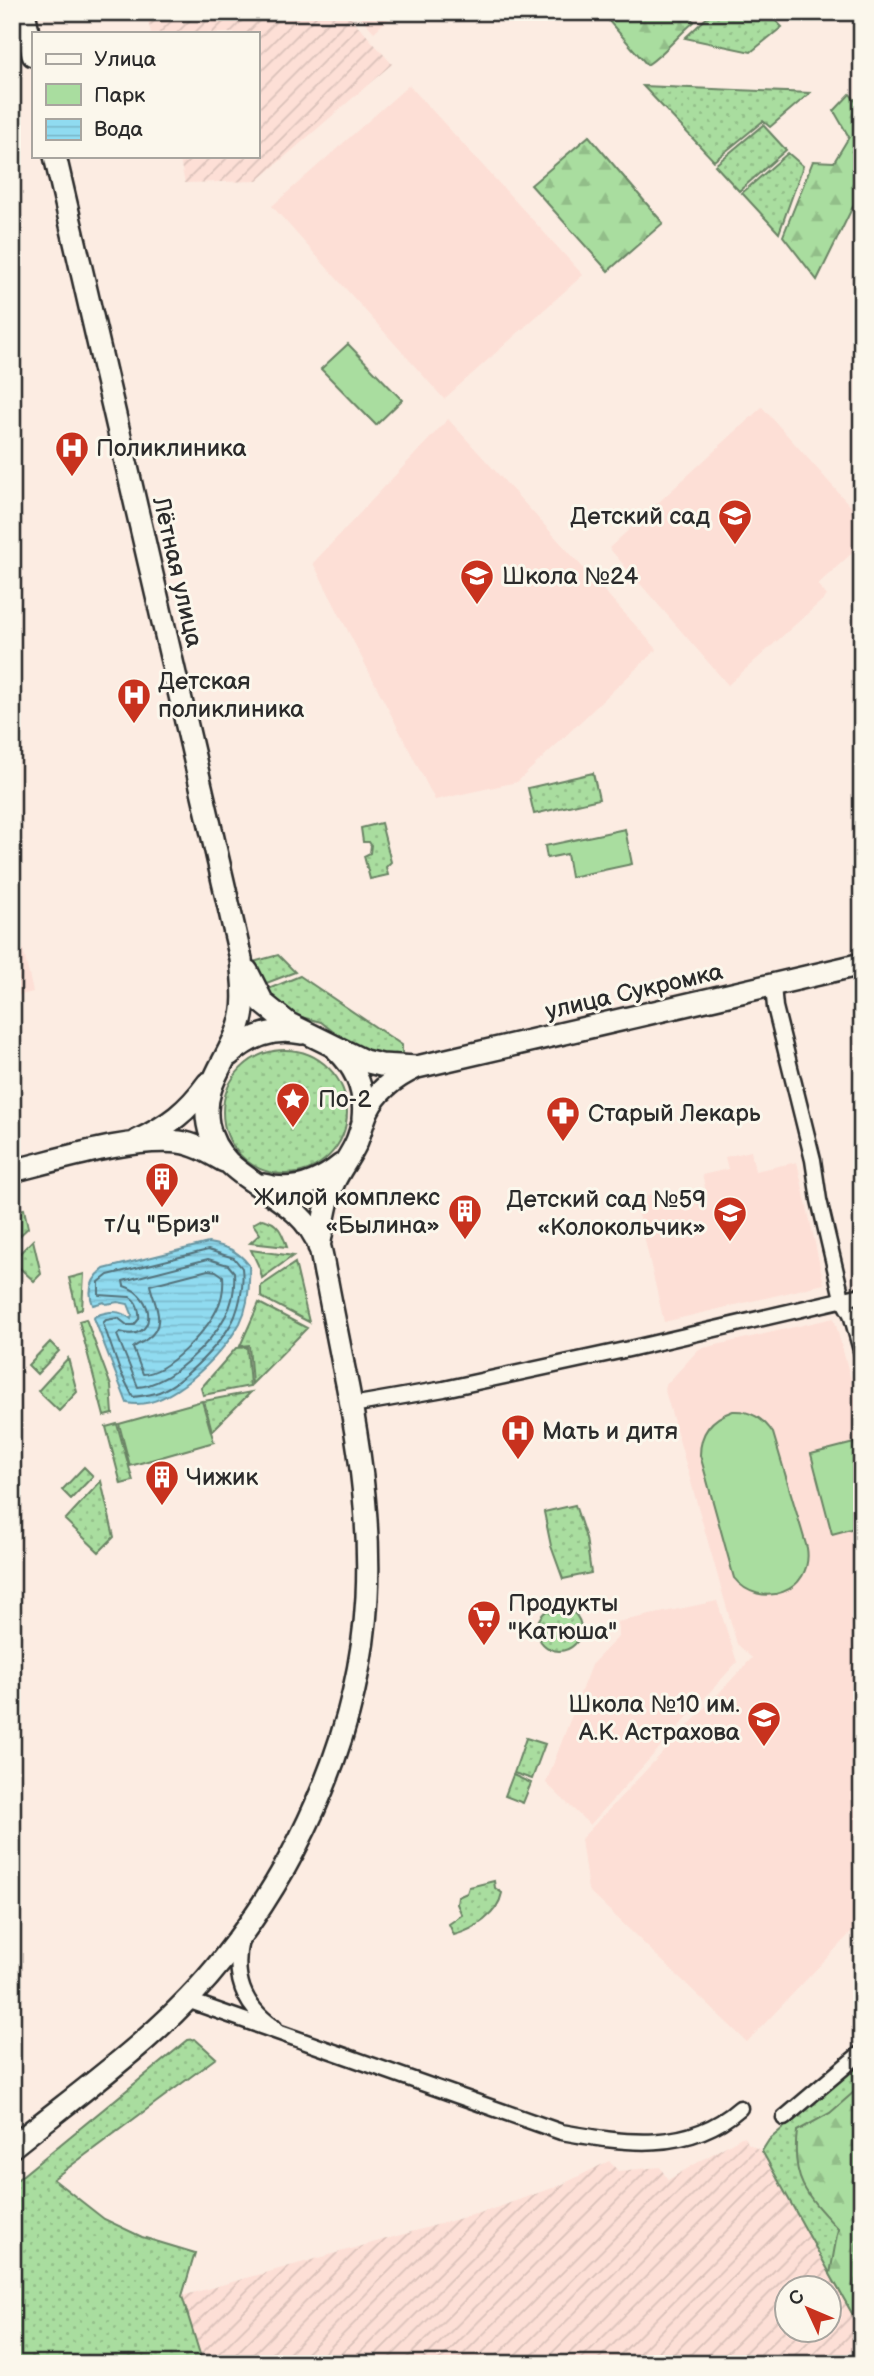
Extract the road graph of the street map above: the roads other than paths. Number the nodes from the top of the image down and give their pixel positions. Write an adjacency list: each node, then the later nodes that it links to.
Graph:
1 (24, 12): 2 (street)
2 (32, 50)
3 (55, 158): 4 (street, Лётная улица)
4 (241, 959): 7 (street); 9 (street)
5 (862, 964): 6 (street, улица Сукромка)
6 (773, 986): 8 (street, улица Сукромка); 18 (street)
7 (317, 1038): 8 (street); 9 (street); 10 (street)
8 (417, 1067): 10 (street)
9 (219, 1068): 11 (street); 12 (street)
10 (362, 1128): 13 (street)
11 (132, 1143): 12 (street); 14 (street)
12 (226, 1162): 15 (street)
13 (343, 1163): 15 (street); 16 (street)
14 (12, 1171)
15 (258, 1184): 16 (street)
16 (320, 1247): 20 (street)
17 (862, 1294): 18 (street)
18 (842, 1298): 19 (street); 20 (street)
19 (862, 1354)
20 (352, 1405): 21 (street)
21 (242, 1933): 22 (street); 23 (street)
22 (187, 2000): 23 (street); 27 (street)
23 (287, 2035): 25 (street)
24 (862, 2052): 26 (street)
25 (740, 2108)
26 (784, 2118)
27 (12, 2147)

